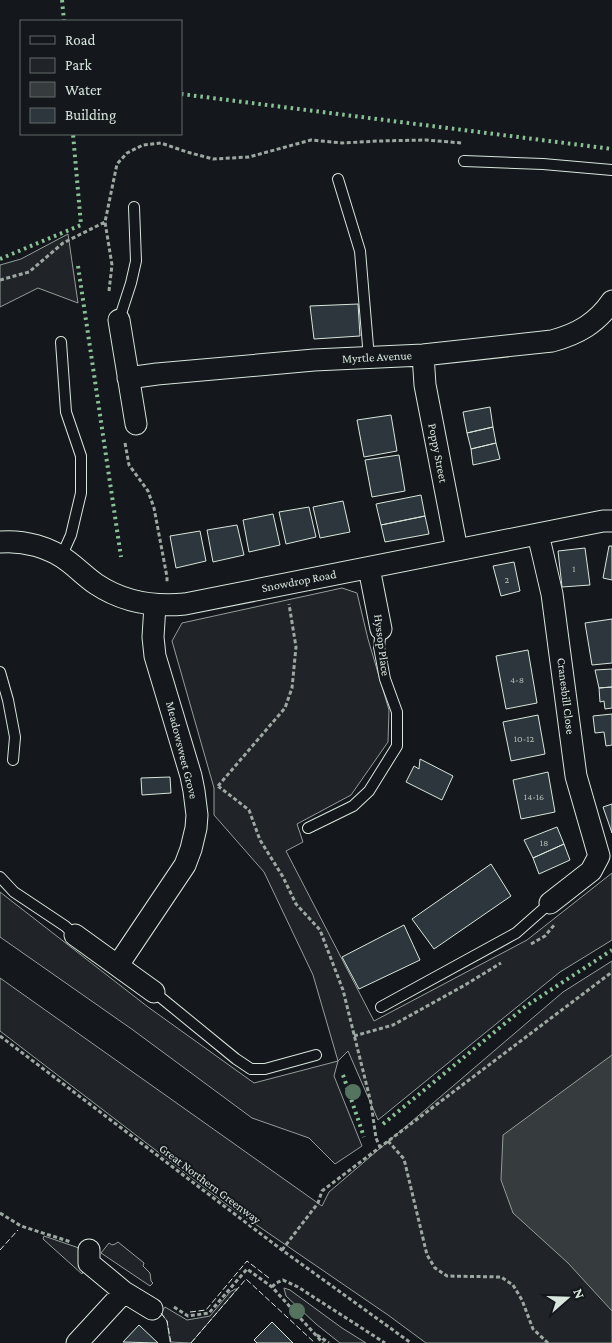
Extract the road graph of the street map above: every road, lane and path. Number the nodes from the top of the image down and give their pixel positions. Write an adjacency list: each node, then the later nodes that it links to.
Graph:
1 (466, 144): 6 (path)
2 (464, 161): 3 (lane)
3 (612, 170)
4 (338, 178): 13 (lane)
5 (134, 207): 10 (lane)
6 (105, 222): 7 (path); 8 (path)
7 (0, 280)
8 (108, 298)
9 (612, 301): 12 (street, Myrtle Avenue)
10 (119, 320): 14 (street)
11 (61, 342): 20 (lane)
12 (422, 355): 13 (street, Myrtle Avenue); 19 (street, Poppy Street)
13 (369, 358): 14 (street, Myrtle Avenue)
14 (128, 378): 15 (street)
15 (130, 430): 23 (path)
16 (612, 521): 17 (street, Snowdrop Road)
17 (538, 534): 19 (street, Snowdrop Road); 30 (street, Cranesbill Close)
18 (0, 542): 20 (street, Snowdrop Road)
19 (457, 550): 21 (street, Snowdrop Road)
20 (61, 557): 23 (street, Snowdrop Road)
21 (369, 568): 22 (street, Snowdrop Road); 24 (street, Hyssop Place)
22 (285, 584): 23 (street, Snowdrop Road); 27 (path)
23 (161, 605): 28 (street, Meadowsweet Grove)
24 (381, 629): 29 (lane, Hyssop Place)
25 (0, 672): 26 (lane)
26 (13, 760)
27 (218, 786): 28 (path); 41 (path)
28 (194, 791): 34 (street, Meadowsweet Grove)
29 (308, 828)
30 (606, 855): 32 (street, Cranesbill Close)
31 (0, 877): 33 (lane)
32 (550, 903): 37 (lane)
33 (75, 935): 34 (street)
34 (118, 965): 36 (street)
35 (612, 972): 40 (path)
36 (154, 992): 39 (lane)
37 (381, 1007)
38 (0, 1036): 44 (path, Great Northern Greenway)
39 (316, 1055)
40 (388, 1140): 41 (path); 54 (path)
41 (380, 1147): 44 (path)
42 (0, 1213): 43 (path)
43 (89, 1250): 46 (street)
44 (282, 1250): 53 (path, Great Northern Greenway)
45 (272, 1287): 47 (path); 48 (path); 52 (path)
46 (124, 1292): 47 (street); 49 (street)
47 (152, 1309)
48 (312, 1332): 50 (path); 51 (path)
49 (77, 1343)
50 (323, 1343)
51 (329, 1343)
52 (385, 1343)
53 (411, 1343)
54 (548, 1343)

